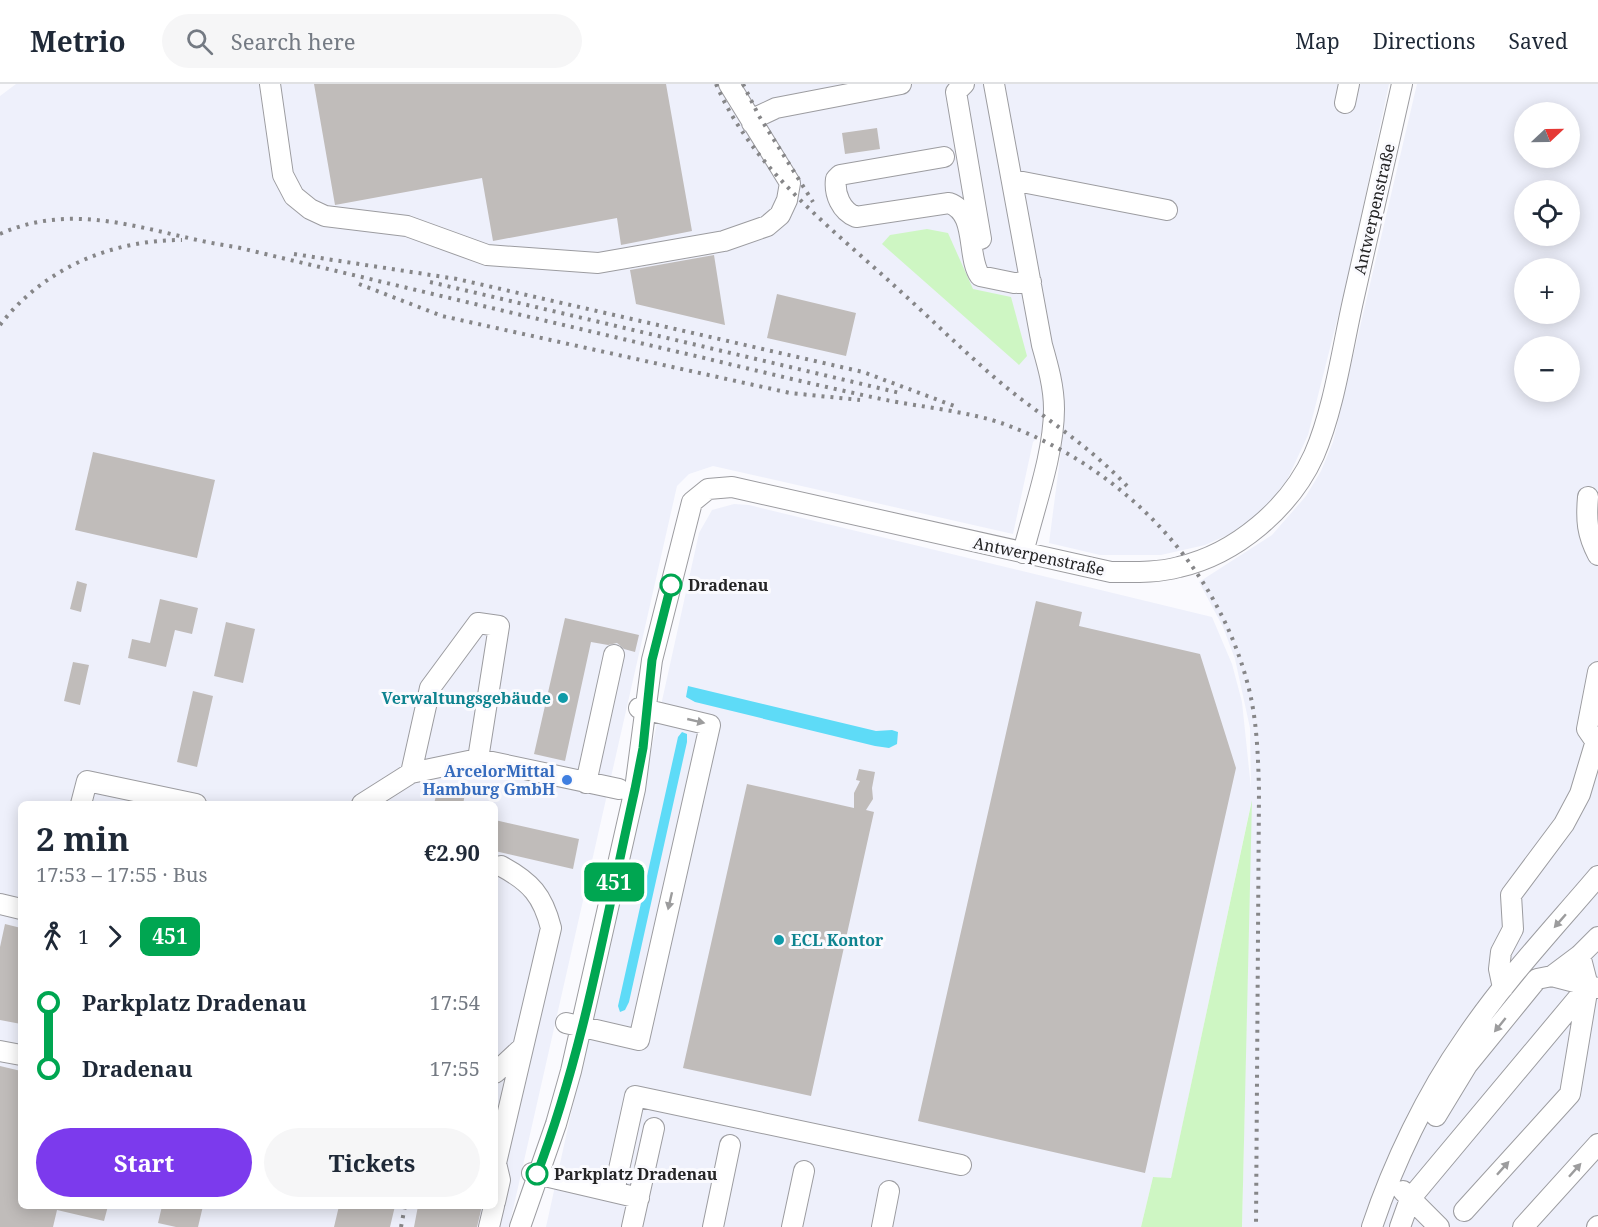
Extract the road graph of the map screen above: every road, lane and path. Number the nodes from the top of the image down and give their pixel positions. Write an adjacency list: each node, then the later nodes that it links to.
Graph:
1 (270, 84): 7 (street)
2 (729, 84): 7 (street)
3 (901, 84): 7 (street)
4 (994, 84): 9 (street)
5 (1402, 84): 13 (street, Antwerpenstraße)
6 (960, 85): 11 (street)
7 (752, 123)
8 (944, 157): 11 (street)
9 (1012, 180): 10 (street); 11 (street)
10 (1167, 210)
11 (1029, 276): 13 (street)
12 (1588, 497): 14 (street)
13 (1023, 553): 17 (street, Antwerpenstraße)
14 (1598, 555)
15 (614, 655): 21 (street)
16 (1598, 672): 18 (street)
17 (643, 709): 35 (street); 35 (street, one-way to 35)
18 (1596, 745): 34 (street)
19 (478, 759): 20 (street); 20 (street); 21 (street)
20 (411, 773): 25 (street)
21 (586, 783): 22 (street)
22 (619, 789)
23 (82, 801): 24 (street)
24 (182, 801)
25 (367, 801)
26 (501, 866): 36 (street)
27 (1598, 876): 34 (street, one-way to 34)
28 (0, 904): 29 (street)
29 (18, 908)
30 (1598, 937): 31 (street)
31 (1580, 956): 32 (street); 33 (street)
32 (1544, 978): 33 (street); 51 (street, one-way to 51)
33 (1593, 987): 51 (street); 54 (street, one-way to 33)
34 (1503, 988): 61 (street)
35 (573, 1025): 47 (street)
36 (523, 1047): 39 (street); 43 (street)
37 (0, 1051): 38 (street)
38 (18, 1054)
39 (498, 1070)
40 (654, 1128): 52 (street)
41 (1598, 1144): 65 (street, one-way to 41)
42 (730, 1145): 58 (street)
43 (498, 1151)
44 (961, 1165): 50 (street)
45 (804, 1171): 59 (street)
46 (498, 1173): 48 (street)
47 (535, 1174): 50 (street); 56 (street)
48 (498, 1190)
49 (889, 1191): 60 (street)
50 (614, 1192): 52 (street)
51 (1405, 1193): 62 (street); 63 (street); 64 (street)
52 (639, 1198): 57 (street)
53 (494, 1209): 55 (street)
54 (1464, 1211)
55 (489, 1227)
56 (520, 1227)
57 (632, 1227)
58 (712, 1227)
59 (792, 1227)
60 (882, 1227)
61 (1372, 1227)
62 (1384, 1227)
63 (1400, 1227)
64 (1439, 1227)
65 (1523, 1227)

